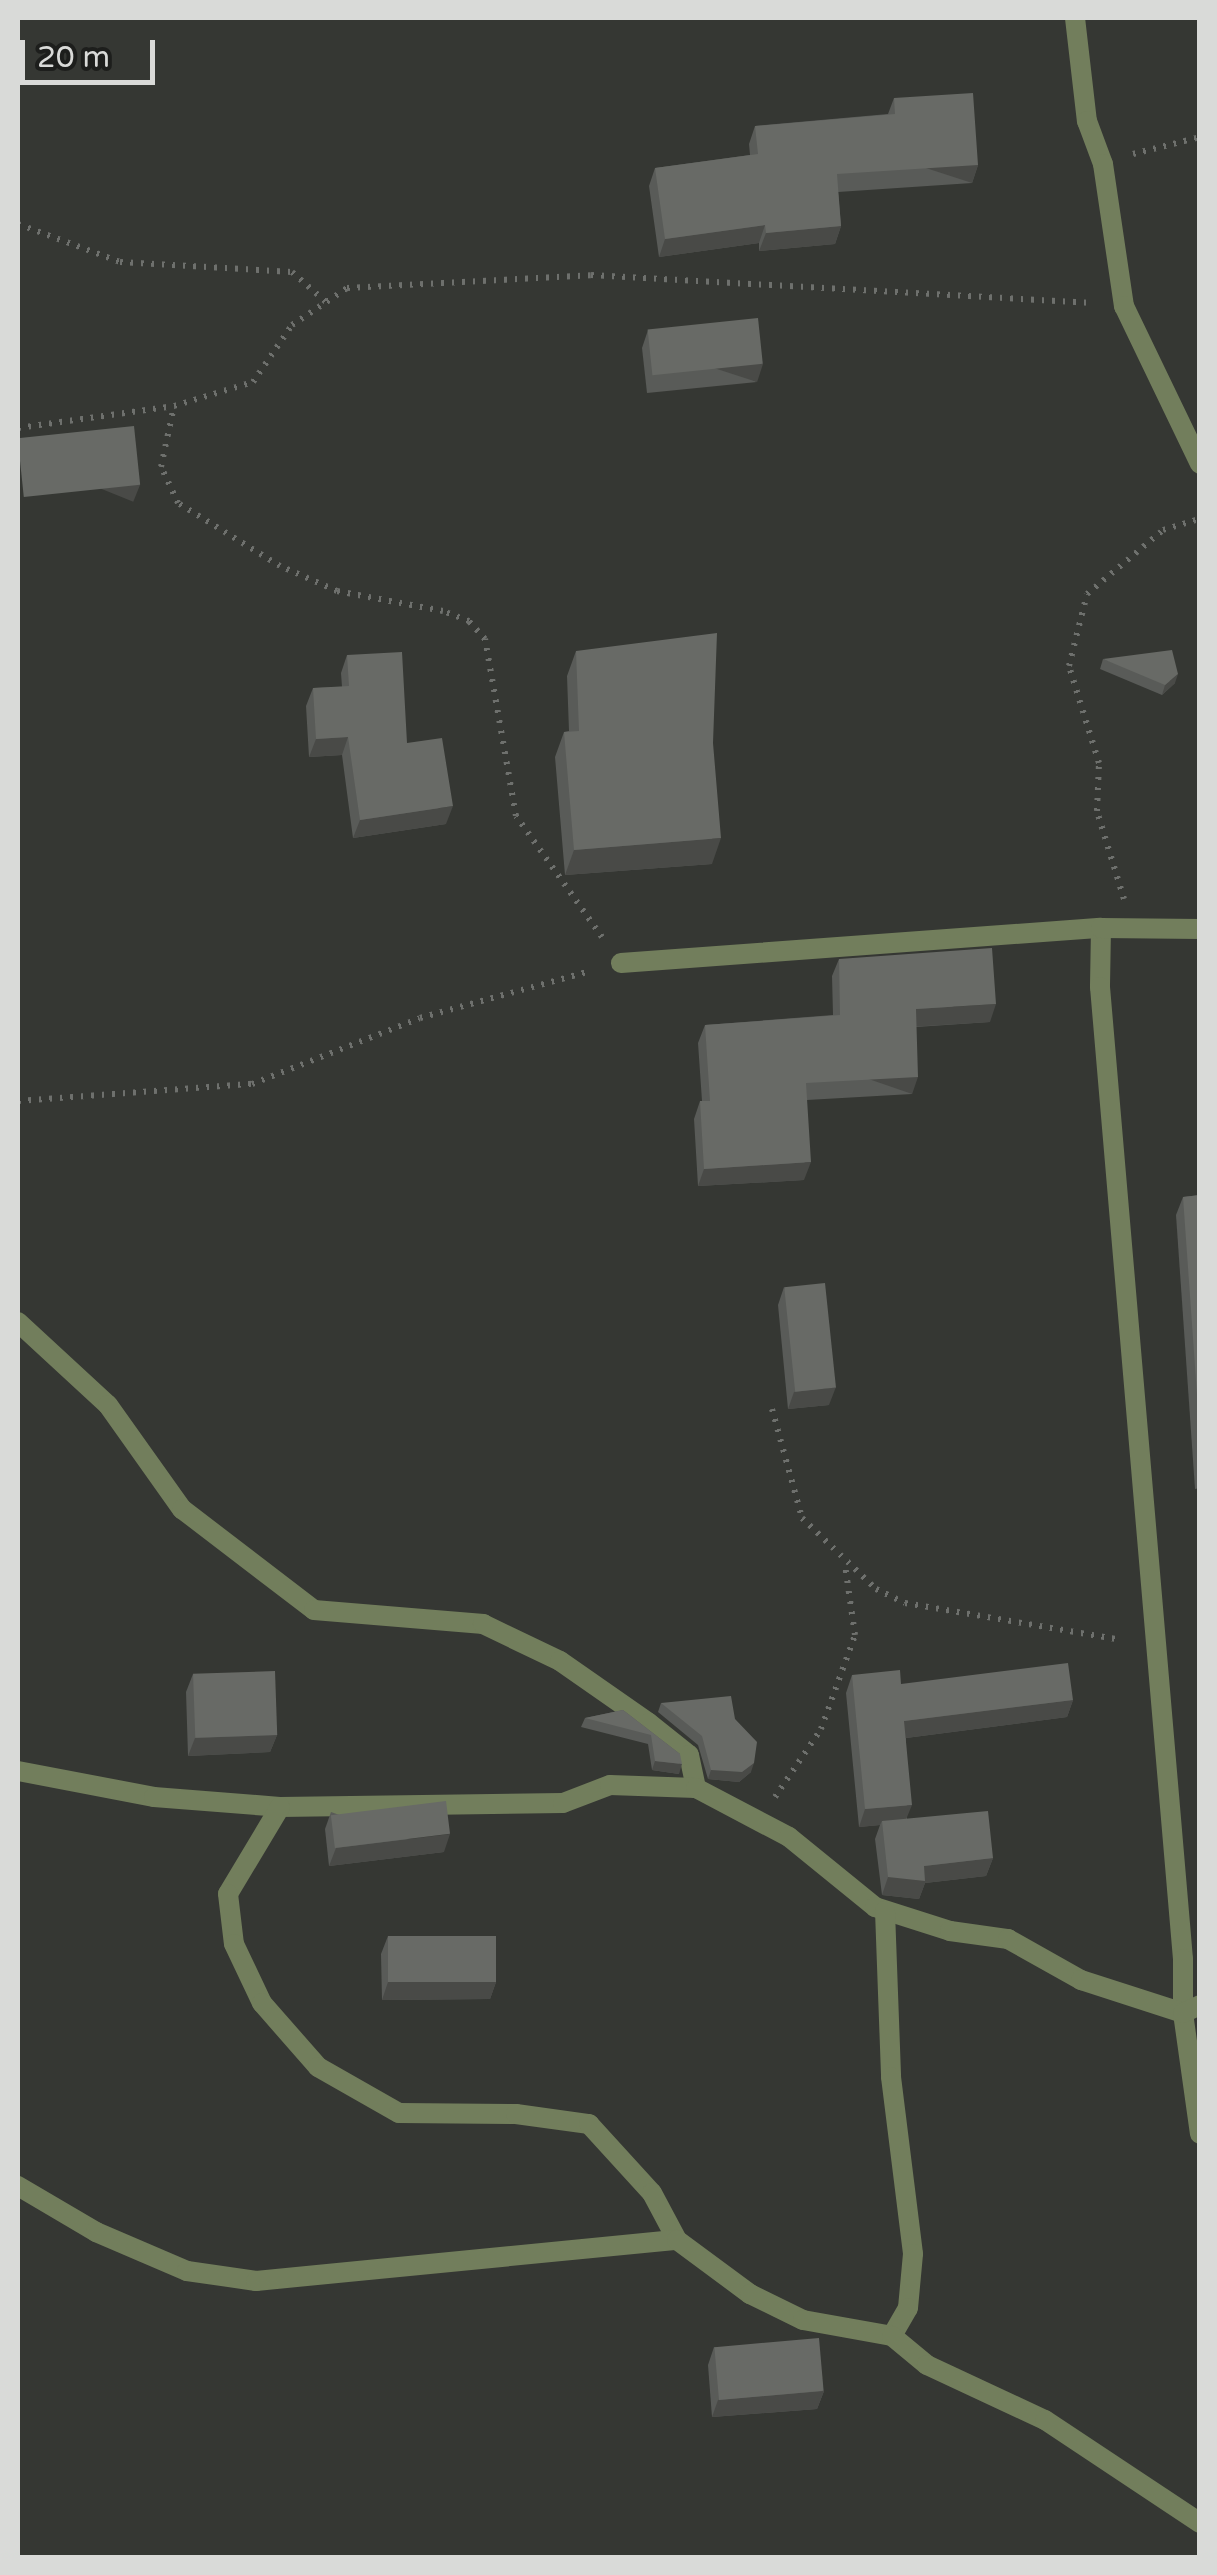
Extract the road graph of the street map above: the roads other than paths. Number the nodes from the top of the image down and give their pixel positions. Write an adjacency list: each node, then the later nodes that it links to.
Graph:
1 (1075, 18): 2 (street)
2 (1200, 464)
3 (1100, 928): 4 (street); 5 (street); 11 (street)
4 (1200, 929)
5 (621, 963)
6 (18, 1322): 8 (street)
7 (18, 1772): 9 (street)
8 (696, 1788): 9 (street); 10 (street)
9 (280, 1807): 14 (street)
10 (885, 1910): 11 (street); 15 (street)
11 (1191, 2009): 12 (street)
12 (1200, 2134)
13 (18, 2186): 14 (street)
14 (677, 2240): 15 (street)
15 (892, 2336): 16 (street)
16 (1200, 2524)

